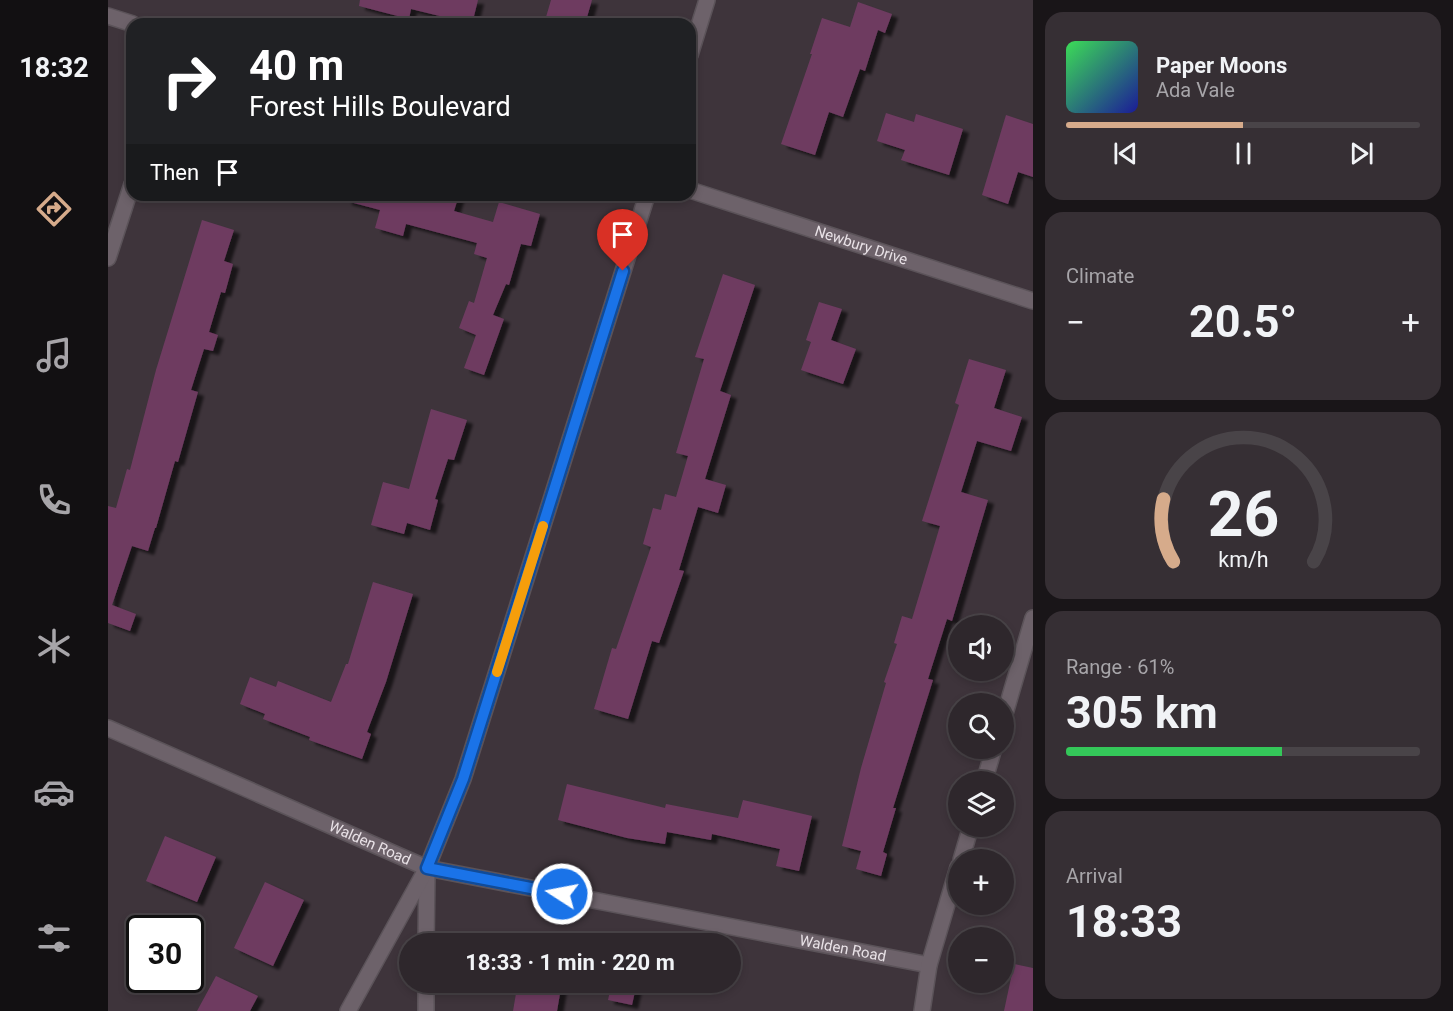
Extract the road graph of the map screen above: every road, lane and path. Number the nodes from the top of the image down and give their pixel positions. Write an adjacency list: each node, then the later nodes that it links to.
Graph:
1 (706, 0): 4 (street)
2 (108, 16): 3 (street)
3 (126, 22)
4 (696, 35)
5 (696, 192): 9 (street, Newbury Drive)
6 (126, 201): 8 (street)
7 (645, 201): 13 (street)
8 (108, 258)
9 (1033, 301)
10 (1033, 618): 11 (street)
11 (1011, 693)
12 (108, 728): 13 (street, Walden Road)
13 (427, 868): 15 (street); 16 (street, Walden Road); 18 (street)
14 (948, 901): 16 (street)
15 (426, 933)
16 (929, 965): 20 (street)
17 (426, 993): 19 (street)
18 (348, 1011)
19 (426, 1011)
20 (922, 1011)

